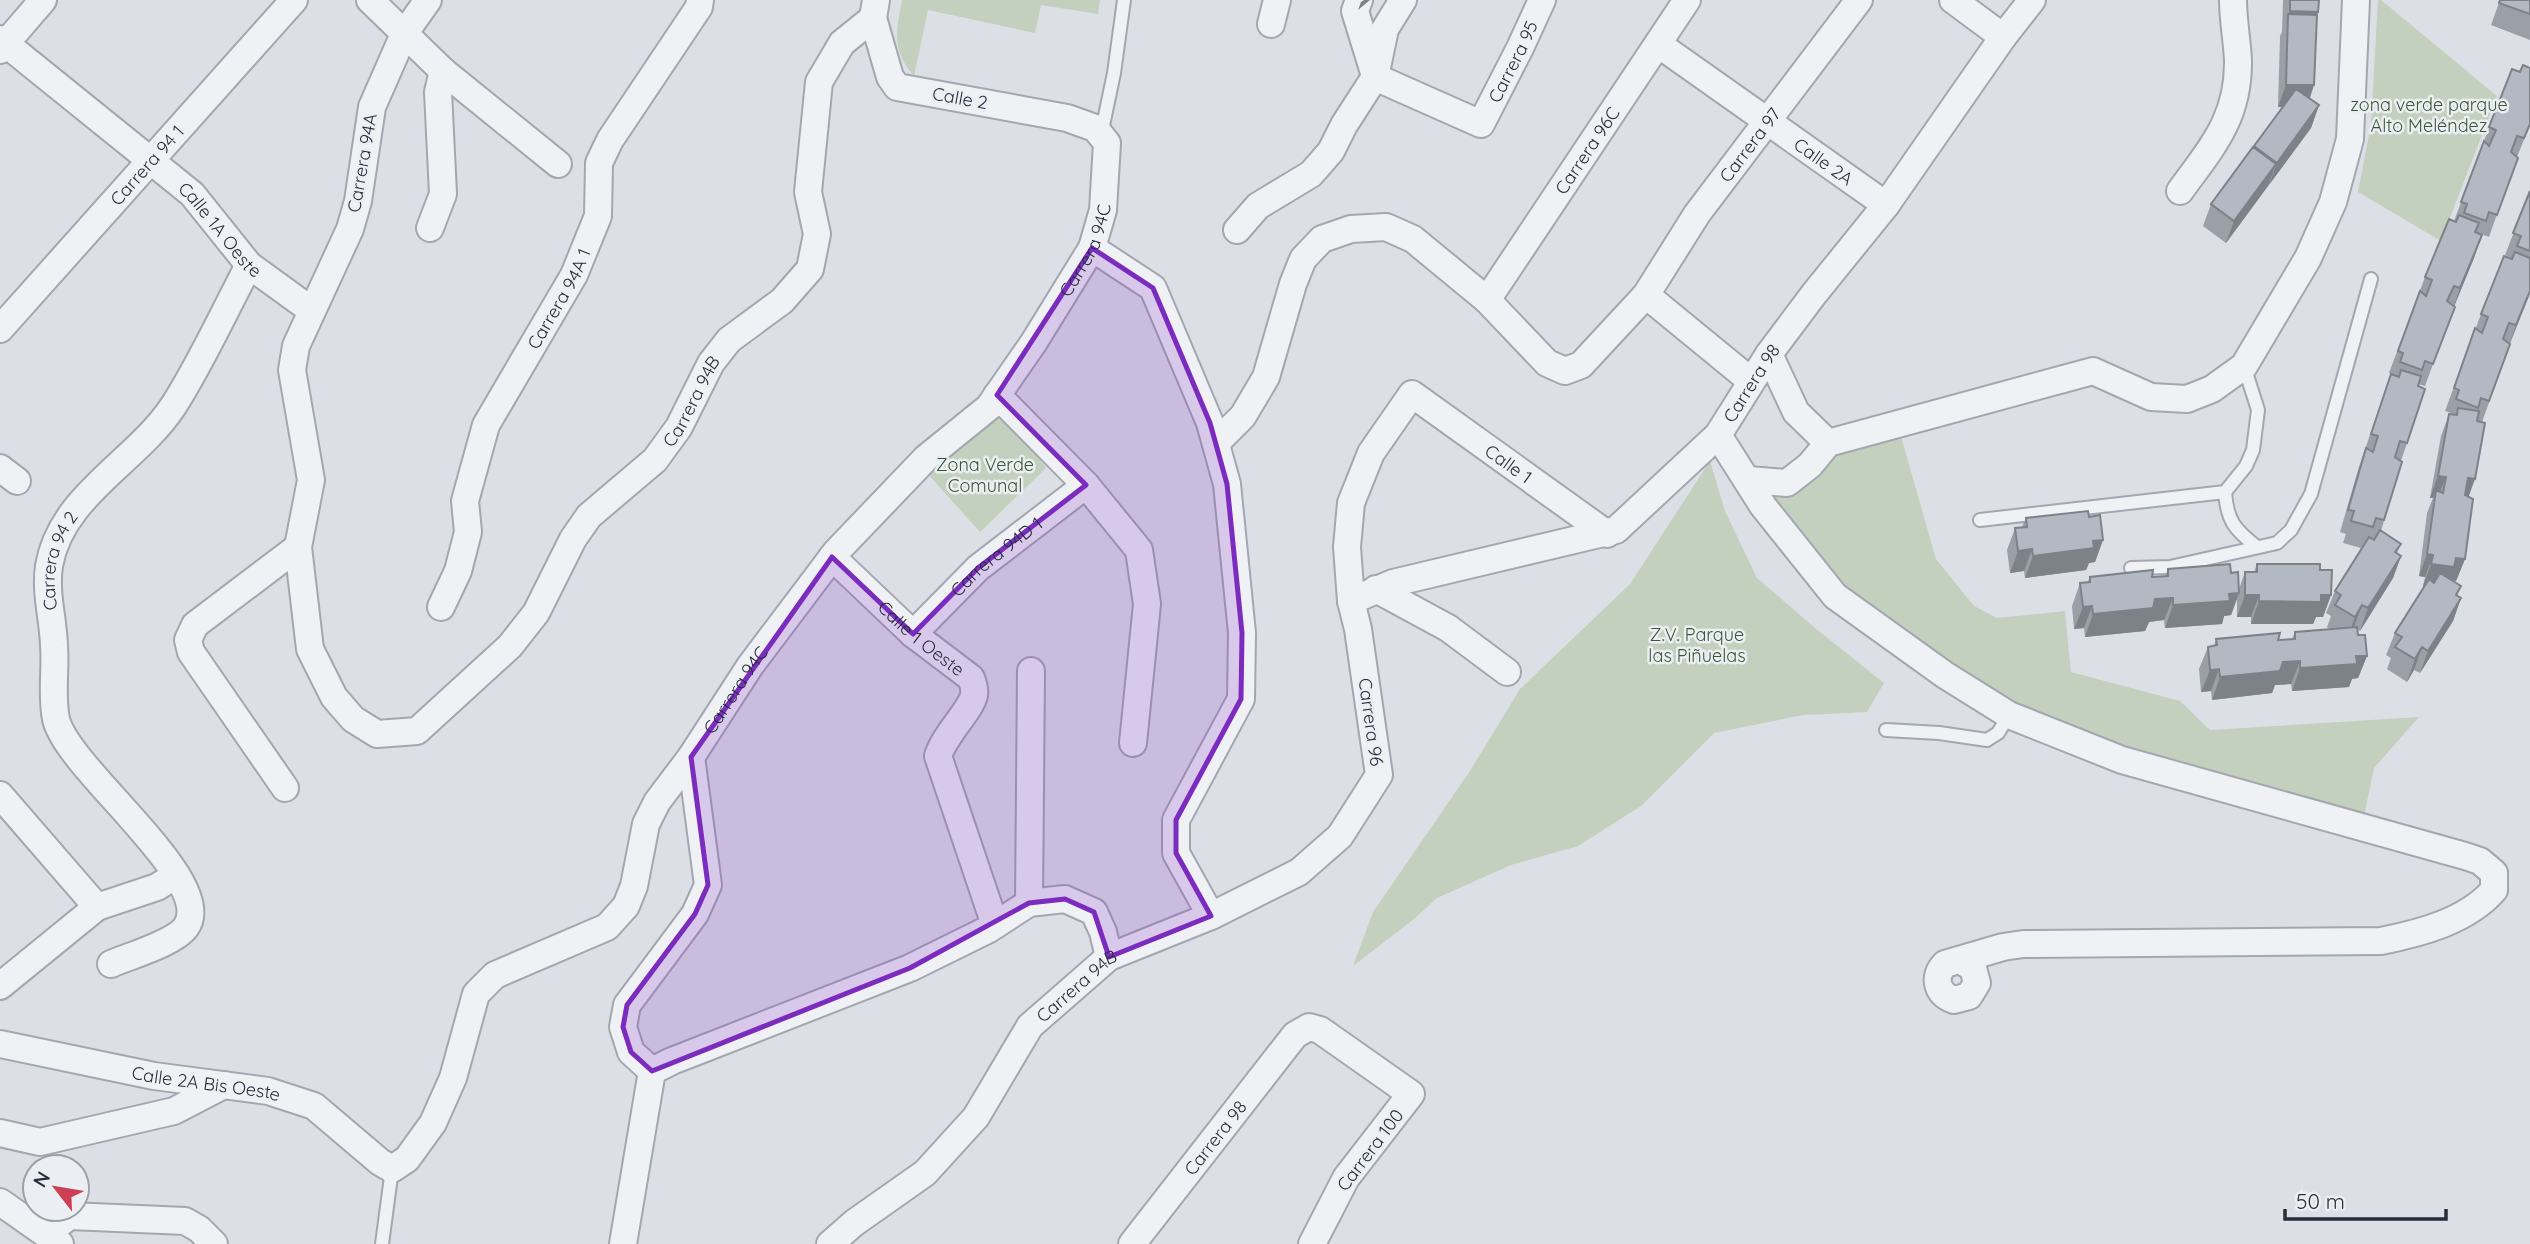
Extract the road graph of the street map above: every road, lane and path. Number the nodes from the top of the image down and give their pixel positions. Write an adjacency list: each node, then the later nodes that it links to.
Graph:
1 (43, 0): 19 (street)
2 (293, 0): 25 (street, Carrera 94 1)
3 (370, 0): 17 (street)
4 (428, 0): 17 (street, Carrera 94A)
5 (700, 0): 59 (street, Carrera 94A 1)
6 (1124, 0): 24 (lane)
7 (1359, 0): 22 (street)
8 (1403, 0): 22 (street)
9 (1542, 0): 22 (street, Carrera 95)
10 (1687, 0): 20 (street, Carrera 96C)
11 (1859, 0): 23 (street, Carrera 97)
12 (1953, 0): 18 (street)
13 (2032, 0): 18 (street, Carrera 98)
14 (2234, 0): 27 (street)
15 (2356, 0): 39 (street)
16 (875, 9): 24 (street, Calle 2); 53 (street, Carrera 94B)
17 (404, 34): 21 (street); 36 (street, Carrera 94A)
18 (2003, 37): 28 (street, Carrera 98)
19 (1, 44): 25 (street, Calle 1A Oeste)
20 (1658, 44): 23 (street, Calle 2A); 35 (street, Carrera 96C)
21 (443, 71): 26 (street); 29 (street)
22 (1375, 77): 30 (street)
23 (1768, 120): 28 (street, Calle 2A); 34 (street, Carrera 97)
24 (1098, 132): 31 (street, Carrera 94C)
25 (150, 161): 32 (street, Calle 1A Oeste); 37 (street, Carrera 94 1)
26 (558, 164)
27 (2180, 191)
28 (1886, 205): 38 (street, Carrera 98)
29 (430, 228)
30 (1237, 230)
31 (1092, 248): 42 (street, Carrera 94C); 44 (street)
32 (249, 265): 36 (street, Calle 1A Oeste); 69 (street, Carrera 94 2)
33 (2371, 279): 54 (lane)
34 (1646, 295): 35 (street, Carrera 97); 40 (street)
35 (1487, 300): 44 (street, Carrera 97)
36 (311, 310): 53 (street, Carrera 94A)
37 (0, 329)
38 (1769, 354): 40 (street, Carrera 98); 45 (street)
39 (2244, 366): 45 (street); 49 (lane)
40 (1751, 382): 43 (street, Carrera 98)
41 (1412, 394): 52 (street, Calle 1); 58 (street, Carrera 96)
42 (997, 395): 48 (street); 55 (street, Carrera 94C)
43 (1718, 435): 46 (street); 52 (street, Carrera 98)
44 (1216, 443): 72 (street)
45 (1828, 443): 47 (street)
46 (1749, 480): 47 (street); 50 (street)
47 (1787, 483): 50 (street)
48 (1086, 485): 60 (street, Carrera 94D 1); 65 (street)
49 (2225, 492): 51 (lane); 54 (lane)
50 (1772, 517): 63 (street)
51 (1980, 520)
52 (1607, 534): 57 (street, Carrera 98)
53 (298, 547): 67 (street)
54 (2257, 547): 56 (lane)
55 (832, 557): 60 (street, Calle 1 Oeste); 66 (street, Carrera 94C)
56 (2132, 568)
57 (1376, 589): 58 (street, Carrera 98); 62 (street)
58 (1351, 601): 72 (street, Carrera 96)
59 (441, 607)
60 (913, 634): 73 (street, Calle 1 Oeste)
61 (1031, 671): 70 (street)
62 (1507, 671)
63 (2009, 715): 64 (lane); 75 (street)
64 (1886, 730)
65 (1133, 743)
66 (691, 757): 79 (street); 83 (street, Carrera 94C)
67 (285, 788)
68 (0, 795): 71 (street)
69 (176, 875): 71 (street); 76 (street, Carrera 94 2)
70 (1029, 903): 73 (street, Carrera 94B); 74 (street, Carrera 94B)
71 (97, 907): 77 (street)
72 (1211, 916): 74 (street, Carrera 96)
73 (995, 925): 79 (street, Carrera 94B)
74 (1109, 957): 89 (street, Carrera 94B)
75 (1960, 960)
76 (111, 964)
77 (0, 986)
78 (0, 1044): 80 (street, Calle 2A Bis Oeste)
79 (652, 1071): 88 (street)
80 (224, 1085): 82 (street); 83 (street, Calle 2A Bis Oeste)
81 (1412, 1094): 90 (street, Carrera 98); 91 (street, Carrera 100)
82 (0, 1133)
83 (393, 1169): 87 (lane)
84 (0, 1202): 85 (street)
85 (56, 1240): 86 (street)
86 (214, 1244)
87 (382, 1244)
88 (622, 1244)
89 (830, 1244)
90 (1132, 1244)
91 (1311, 1244)

